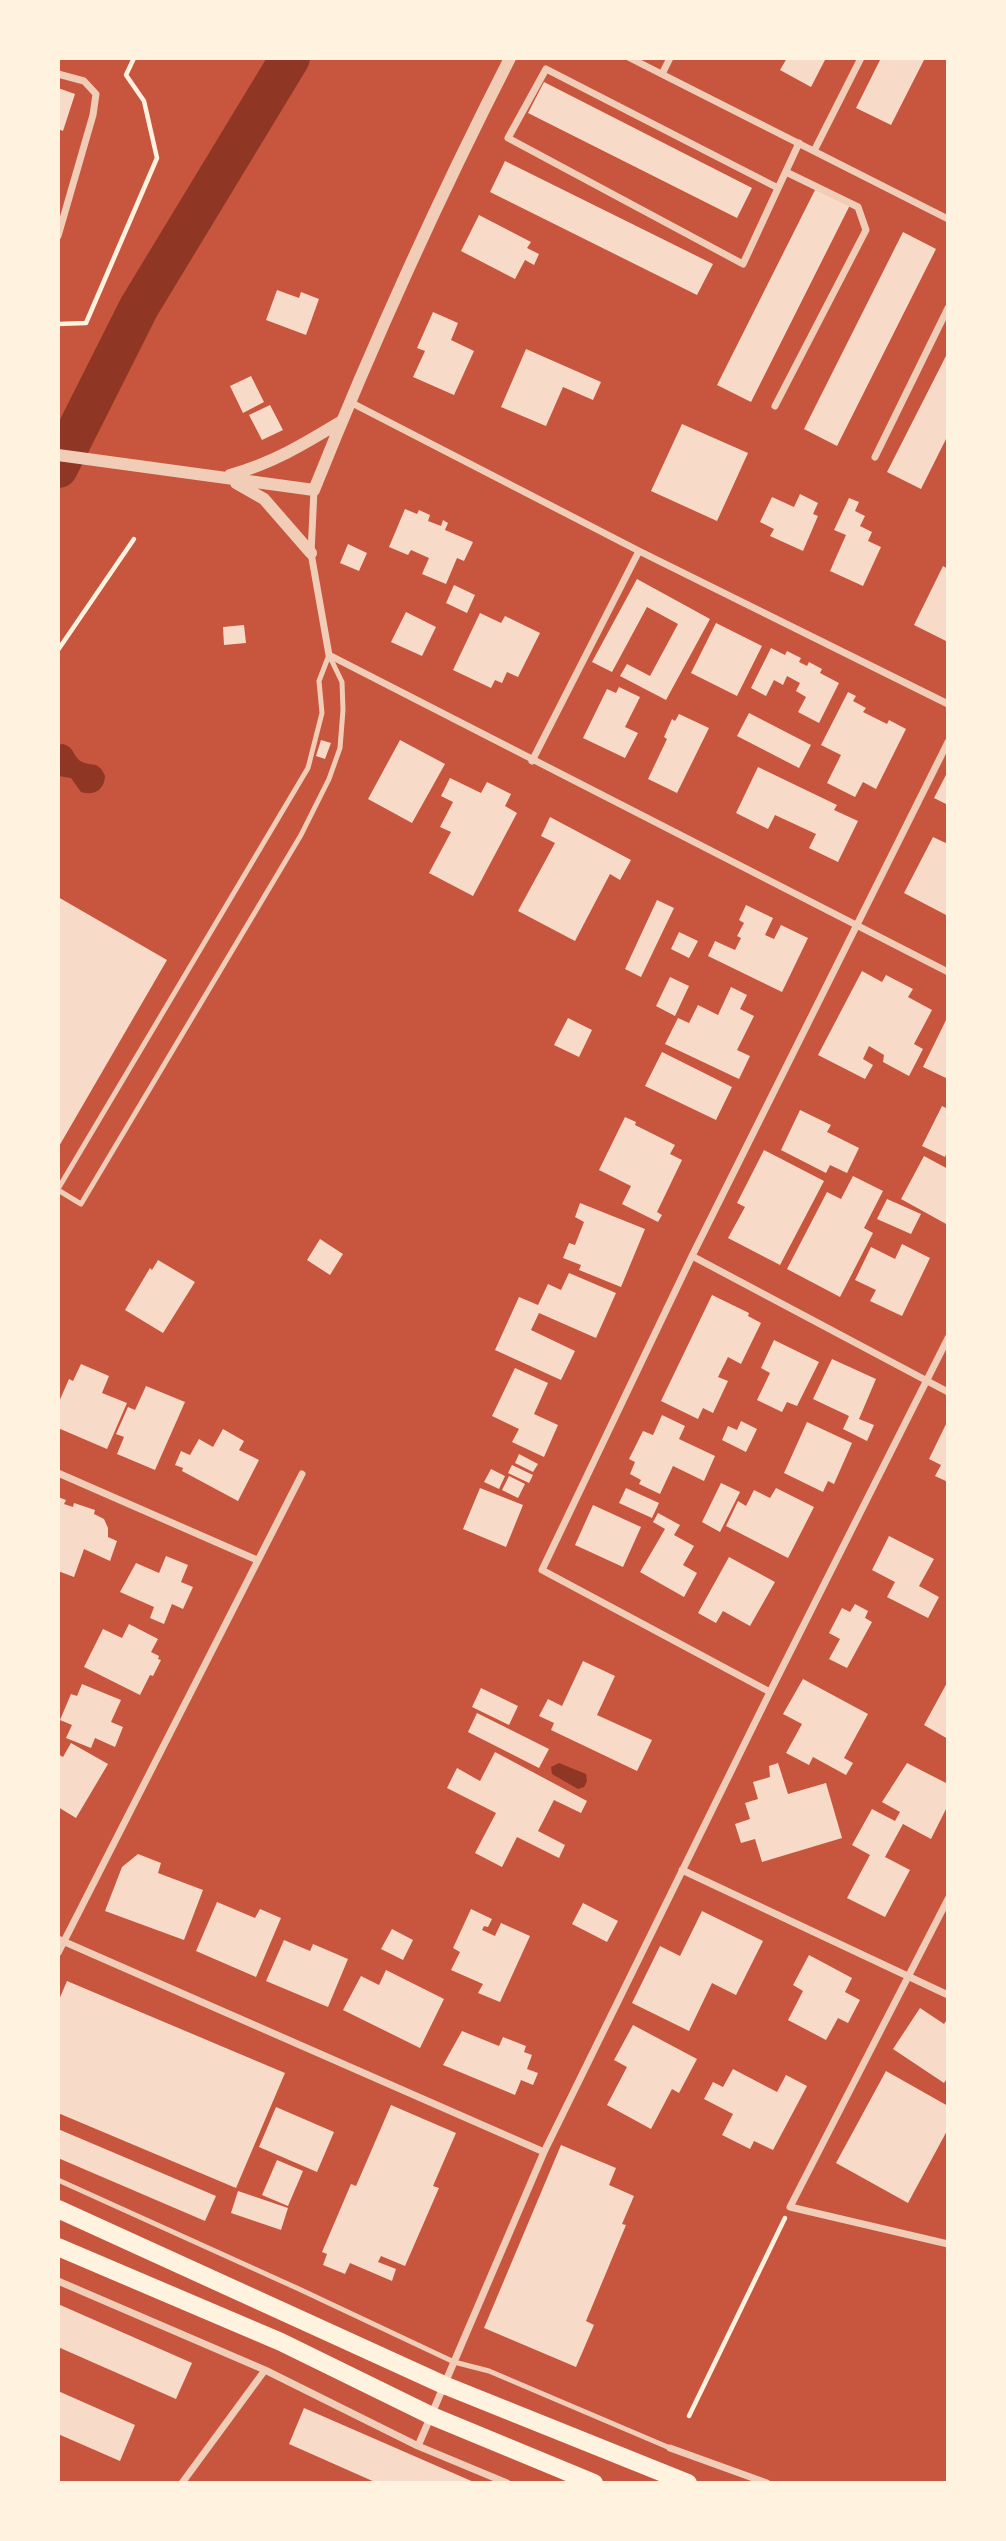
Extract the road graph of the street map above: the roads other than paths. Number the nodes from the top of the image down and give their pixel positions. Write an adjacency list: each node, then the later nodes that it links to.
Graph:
1 (510, 58): 14 (street)
2 (631, 58): 6 (street)
3 (670, 58): 6 (street)
4 (861, 58): 8 (street)
5 (58, 74): 12 (street)
6 (663, 74): 7 (street)
7 (799, 144): 8 (street); 9 (street)
8 (814, 151): 11 (street)
9 (786, 172): 10 (street); 15 (street)
10 (778, 188): 10 (street)
11 (948, 219)
12 (58, 236)
13 (948, 308): 18 (street)
14 (349, 402): 16 (street); 21 (street)
15 (775, 406)
16 (342, 420): 19 (street); 20 (street)
17 (58, 455): 19 (street)
18 (875, 457)
19 (223, 477): 20 (street); 22 (street)
20 (314, 490): 22 (street)
21 (639, 551): 24 (street); 26 (street)
22 (311, 553): 23 (street)
23 (329, 655): 26 (street); 29 (lane); 29 (lane)
24 (948, 704)
25 (948, 742): 27 (street)
26 (532, 761): 27 (street)
27 (856, 923): 28 (street); 30 (street)
28 (948, 972)
29 (58, 1190)
30 (692, 1256): 32 (street); 37 (street)
31 (948, 1338): 32 (street)
32 (927, 1382): 33 (street); 37 (street)
33 (948, 1392)
34 (58, 1474): 36 (street)
35 (302, 1474): 36 (street)
36 (257, 1560): 40 (street)
37 (770, 1692): 38 (street)
38 (682, 1871): 42 (street); 44 (street)
39 (948, 1899): 42 (street)
40 (61, 1940): 41 (street); 44 (street)
41 (58, 1953)
42 (909, 1976): 43 (street); 47 (street)
43 (948, 1995)
44 (544, 2152): 50 (street)
45 (58, 2180): 50 (lane)
46 (58, 2209): 52 (main road)
47 (948, 2244)
48 (58, 2247): 53 (main road)
49 (58, 2281): 51 (street)
50 (454, 2362): 52 (street); 55 (lane)
51 (265, 2370): 54 (street); 56 (street)
52 (444, 2385): 53 (street); 59 (main road)
53 (432, 2416): 54 (street); 58 (main road)
54 (418, 2446): 57 (street)
55 (670, 2448): 60 (street)
56 (182, 2483)
57 (506, 2483)
58 (594, 2483)
59 (688, 2483)
60 (767, 2483)

